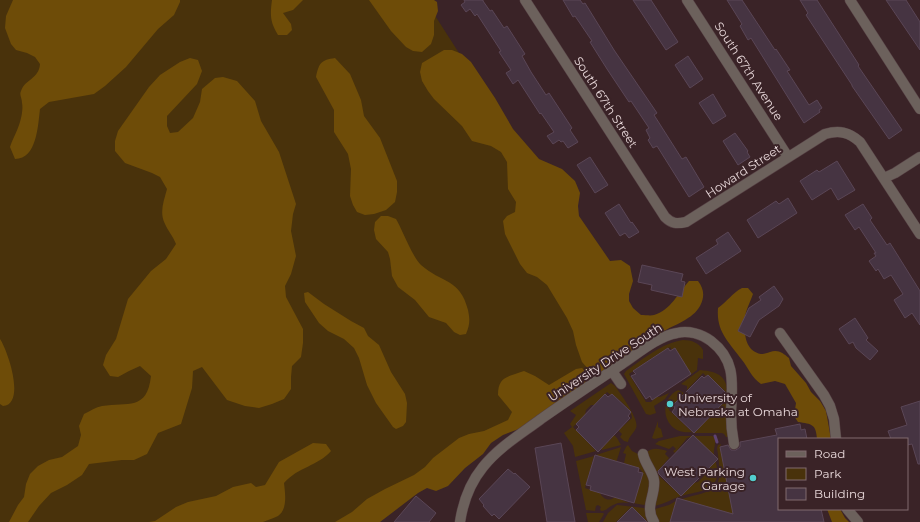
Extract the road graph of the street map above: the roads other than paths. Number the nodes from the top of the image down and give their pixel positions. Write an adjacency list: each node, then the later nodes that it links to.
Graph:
1 (525, 0): 8 (street, South 67th Street)
2 (687, 0): 5 (street, South 67th Avenue)
3 (850, 0): 4 (street)
4 (920, 108)
5 (788, 157): 7 (street, Howard Street); 8 (street, Howard Street)
6 (920, 157): 7 (street)
7 (884, 178): 9 (street)
8 (665, 217)
9 (920, 234)
10 (780, 333): 13 (street)
11 (612, 371): 12 (street); 14 (street, University Drive South); 17 (street, University Drive South)
12 (621, 384)
13 (836, 438)
14 (734, 444)
15 (643, 454): 18 (street)
16 (848, 510): 19 (street)
17 (460, 522)
18 (654, 522)
19 (858, 522)

